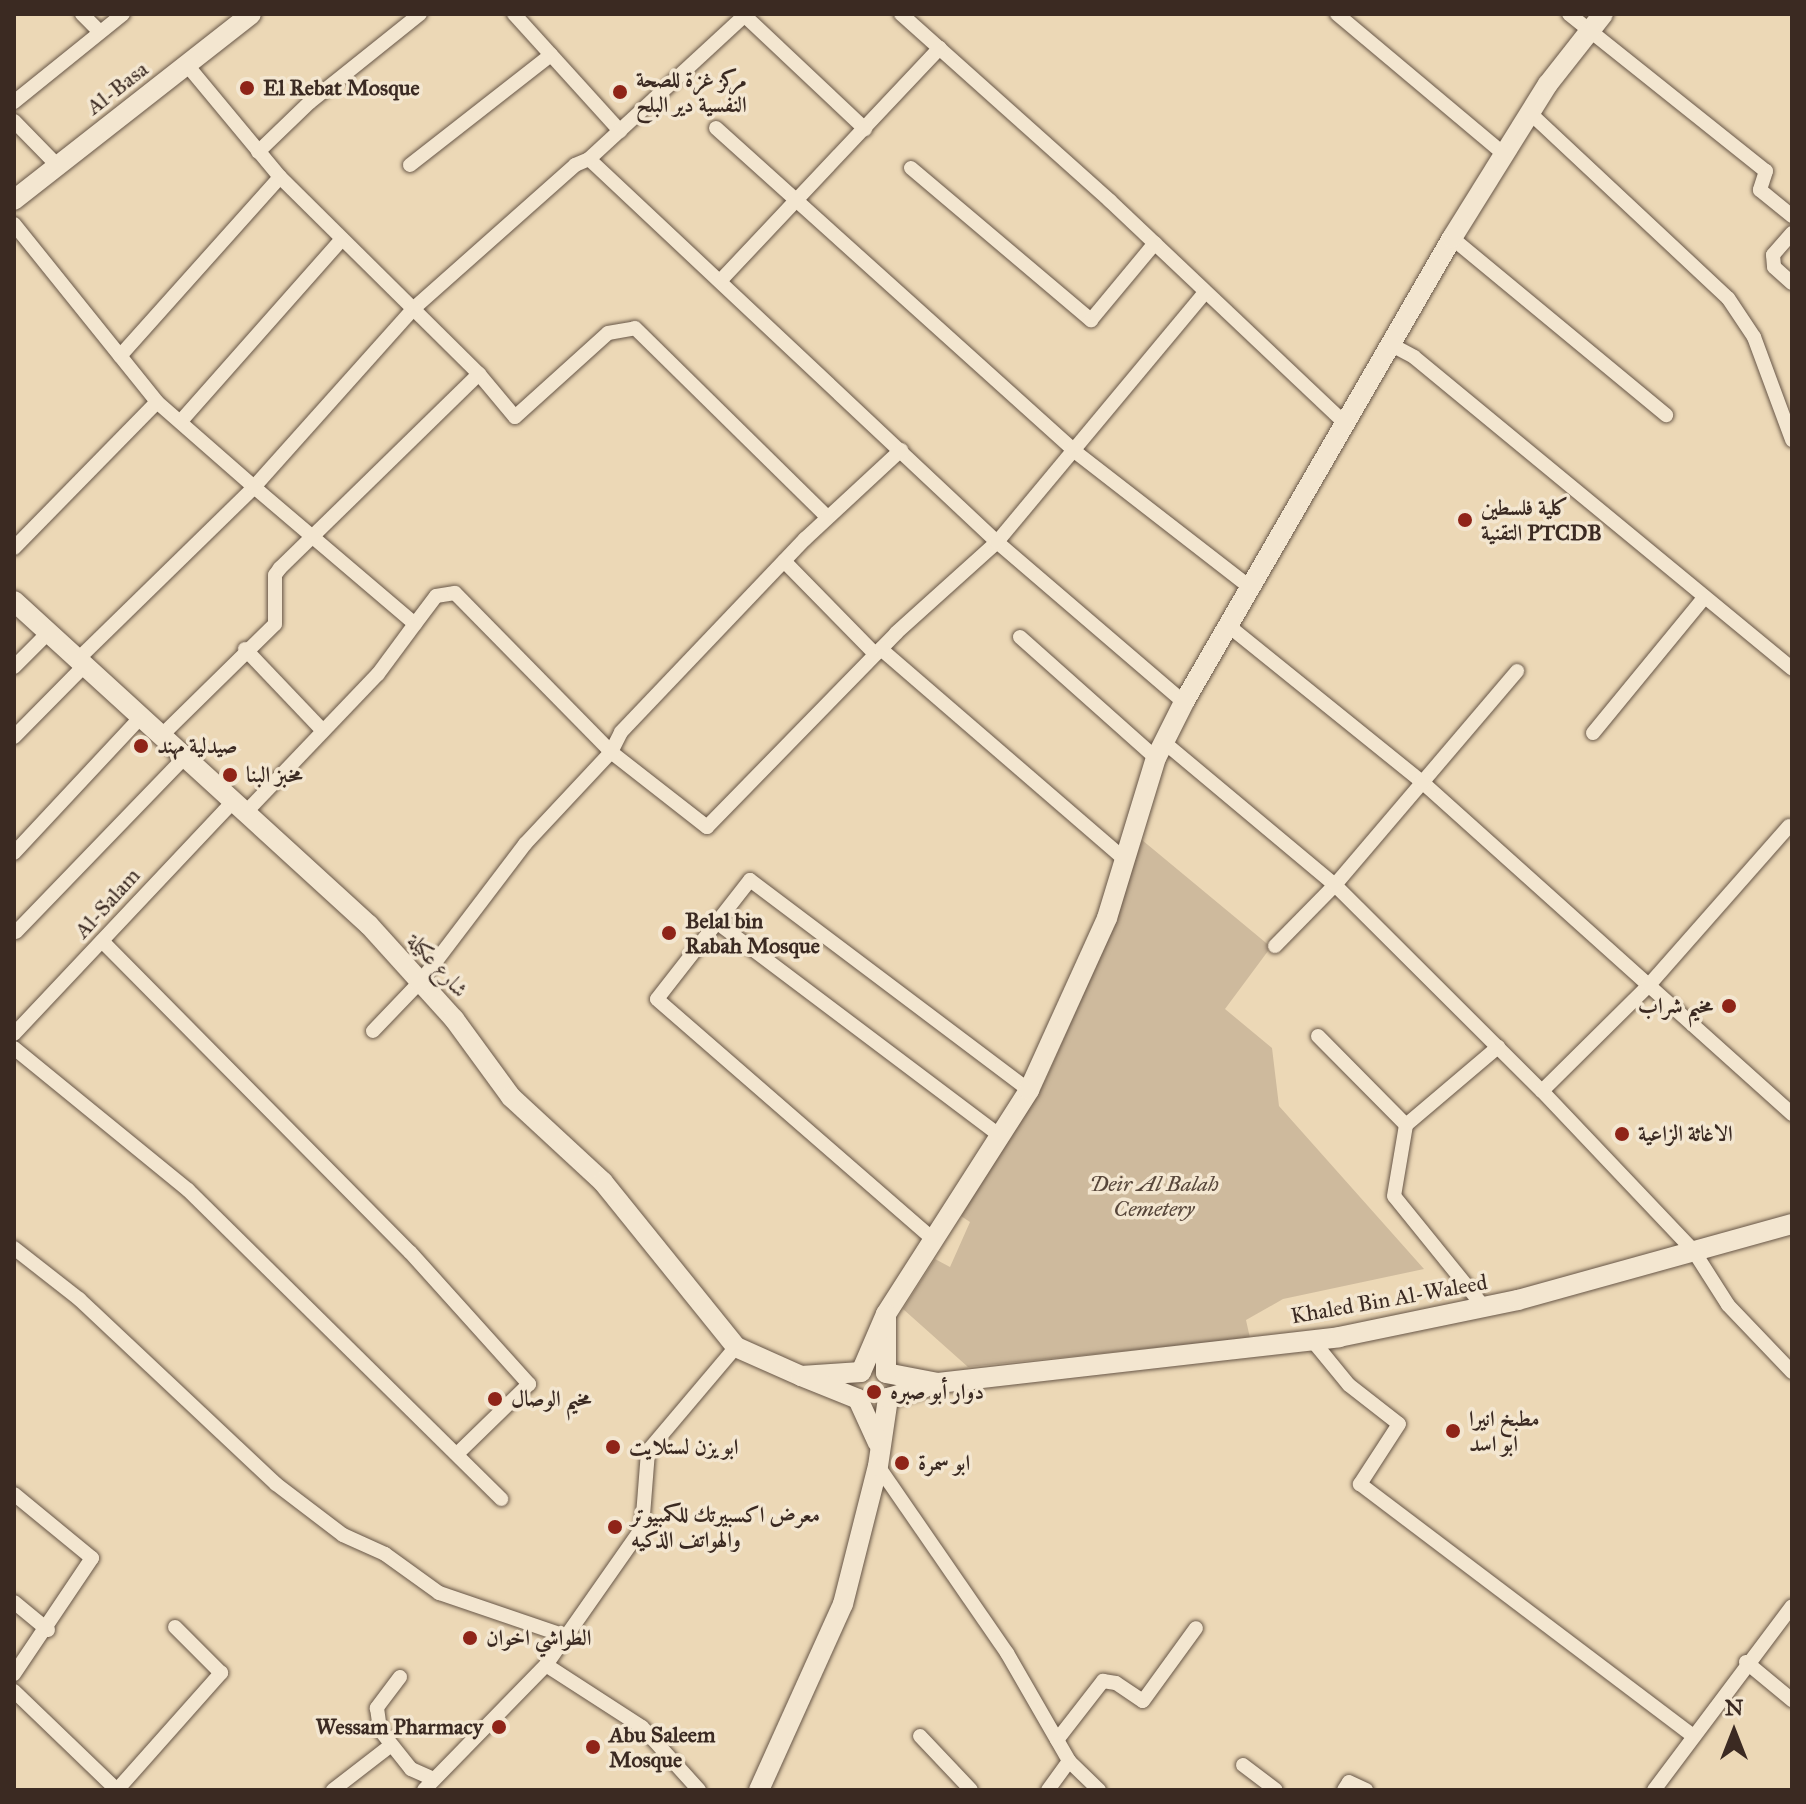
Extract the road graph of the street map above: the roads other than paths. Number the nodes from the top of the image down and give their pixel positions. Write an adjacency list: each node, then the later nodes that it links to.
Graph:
1 (82, 14): 11 (street)
2 (123, 14): 11 (street)
3 (251, 14): 14 (street, Al-Basa)
4 (420, 14): 21 (street)
5 (514, 14): 13 (street)
6 (901, 14): 12 (street)
7 (1337, 14): 22 (street)
8 (1569, 14): 10 (street)
9 (746, 15): 19 (street); 20 (street)
10 (1597, 22): 16 (street); 30 (street)
11 (99, 31): 15 (street)
12 (940, 48): 19 (street); 35 (street)
13 (551, 55): 20 (street); 25 (street)
14 (187, 65): 21 (street); 24 (street, Al-Basa)
15 (14, 102)
16 (1530, 113): 22 (street); 47 (street)
17 (14, 121): 24 (street)
18 (716, 128): 29 (street)
19 (865, 129): 29 (street)
20 (620, 131): 23 (street)
21 (258, 152): 27 (street)
22 (1504, 154): 33 (street)
23 (589, 159): 36 (street); 39 (street)
24 (57, 165): 28 (street, Al-Basa)
25 (410, 165)
26 (911, 168): 35 (street)
27 (280, 177): 34 (street); 41 (street)
28 (14, 200)
29 (796, 203): 36 (street); 49 (street)
30 (1792, 216)
31 (14, 224): 41 (street)
32 (1792, 233): 37 (street)
33 (1452, 238): 40 (street); 44 (street)
34 (342, 239): 39 (street); 45 (street)
35 (1155, 243): 38 (street)
36 (721, 280): 48 (street)
37 (1792, 283)
38 (1205, 292): 46 (street); 49 (street)
39 (413, 309): 42 (street); 50 (street)
40 (1390, 344): 46 (street); 57 (street)
41 (120, 356): 43 (street)
42 (479, 374): 51 (street); 52 (street)
43 (157, 402): 45 (street); 54 (street)
44 (1666, 415)
45 (181, 421): 50 (street)
46 (1345, 423): 56 (street)
47 (1792, 440)
48 (901, 450): 51 (street); 53 (street)
49 (1073, 450): 53 (street); 56 (street)
50 (254, 487): 52 (street); 65 (street)
51 (827, 517): 55 (street)
52 (313, 537): 59 (street); 63 (street)
53 (997, 542): 64 (street); 69 (street)
54 (14, 548)
55 (784, 561): 64 (street); 76 (street)
56 (1252, 589): 60 (street)
57 (1704, 598): 67 (street); 72 (street)
58 (14, 601): 61 (street, شارع عكيلة)
59 (415, 624): 71 (street, Al-Salam); 76 (street, Al-Salam)
60 (1230, 627): 69 (street); 78 (street)
61 (48, 633): 65 (street, شارع عكيلة); 66 (street)
62 (1020, 637): 75 (street)
63 (245, 649): 71 (street); 74 (street)
64 (878, 652): 76 (street); 82 (street)
65 (80, 664): 70 (street, شارع عكيلة); 73 (street)
66 (14, 667)
67 (1792, 669)
68 (1517, 671): 78 (street)
69 (1184, 702): 75 (street)
70 (139, 719): 74 (street, شارع عكيلة); 81 (street)
71 (323, 731): 79 (street, Al-Salam)
72 (1593, 733)
73 (14, 737)
74 (160, 737): 77 (street, شارع عكيلة)
75 (1161, 750): 82 (street); 83 (street)
76 (611, 752): 88 (street)
77 (184, 758): 79 (street, شارع عكيلة); 85 (street)
78 (1421, 781): 83 (street); 89 (street)
79 (239, 808): 86 (street, Al-Salam); 88 (street, شارع عكيلة)
80 (1789, 826): 89 (street)
81 (14, 853)
82 (1122, 857): 95 (street)
83 (1335, 885): 87 (street); 93 (street)
84 (715, 921): 95 (street); 99 (street); 101 (street)
85 (16, 932)
86 (102, 941): 91 (street, Al-Salam); 116 (street)
87 (1275, 946)
88 (421, 981): 90 (street); 107 (street, شارع عكيلة)
89 (1649, 985): 96 (street); 97 (street)
90 (373, 1031)
91 (14, 1034)
92 (1318, 1036): 98 (street)
93 (1498, 1047): 96 (street); 98 (street)
94 (14, 1048): 116 (street)
95 (1029, 1090): 99 (street)
96 (1542, 1091): 103 (street)
97 (1792, 1114)
98 (1406, 1125): 104 (street)
99 (999, 1135): 101 (street)
100 (1792, 1224): 103 (street, Khaled Bin Al-Waleed)
101 (934, 1240): 105 (street)
102 (14, 1248): 125 (street)
103 (1693, 1250): 104 (street, Khaled Bin Al-Waleed); 109 (street)
104 (1483, 1306): 106 (street, Khaled Bin Al-Waleed)
105 (886, 1314): 108 (street); 110 (street)
106 (1312, 1340): 112 (street, Khaled Bin Al-Waleed); 133 (street)
107 (736, 1347): 111 (street, شارع عكيلة); 125 (street)
108 (861, 1372): 110 (street); 111 (street); 114 (street)
109 (1792, 1372)
110 (886, 1373): 112 (street); 113 (street)
111 (801, 1376): 114 (street, شارع عكيلة)
112 (938, 1383): 113 (street)
113 (888, 1398): 114 (street); 115 (street)
114 (858, 1399): 115 (street)
115 (878, 1443): 117 (street)
116 (457, 1454): 119 (street)
117 (878, 1466): 134 (street); 143 (street)
118 (14, 1494): 124 (street)
119 (501, 1499)
120 (14, 1602): 124 (street)
121 (1792, 1606): 126 (street)
122 (175, 1627): 140 (street)
123 (1196, 1628): 134 (street)
124 (48, 1630): 128 (street)
125 (565, 1636): 127 (street)
126 (1746, 1662): 131 (street); 133 (street)
127 (546, 1665): 138 (street); 142 (street)
128 (14, 1674)
129 (400, 1677): 135 (street)
130 (14, 1691): 140 (street)
131 (1792, 1700)
132 (920, 1736): 144 (street)
133 (1693, 1736): 139 (street)
134 (1057, 1740): 136 (street)
135 (390, 1746): 138 (street); 141 (street)
136 (1069, 1761): 145 (street); 146 (street)
137 (1243, 1765): 147 (street)
138 (429, 1785)
139 (1658, 1785): 150 (street)
140 (117, 1790)
141 (333, 1790)
142 (699, 1790)
143 (759, 1790)
144 (971, 1790)
145 (1048, 1790)
146 (1099, 1790)
147 (1276, 1790)
148 (1344, 1790): 149 (street)
149 (1366, 1790)
150 (1674, 1790)

